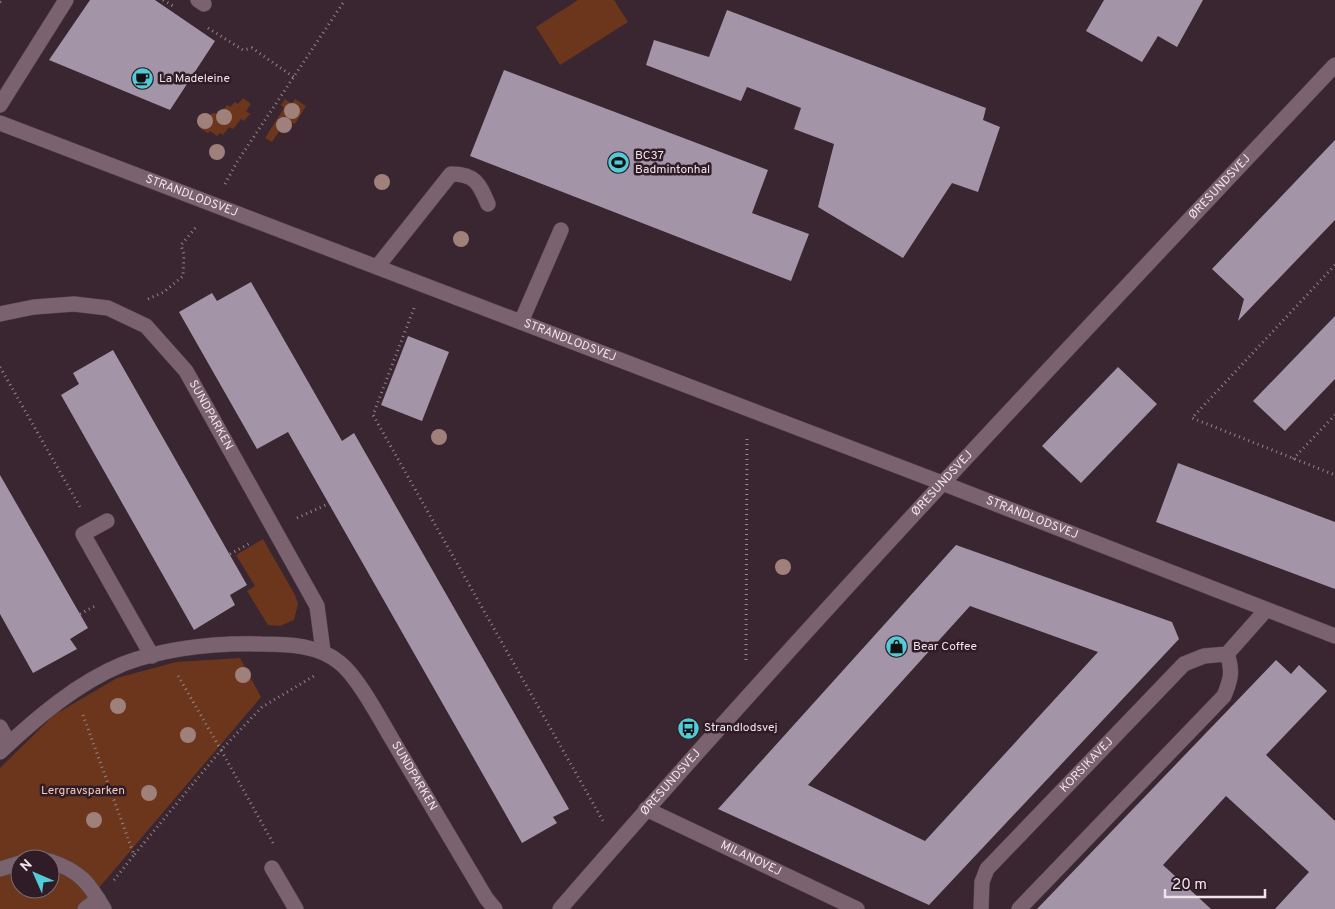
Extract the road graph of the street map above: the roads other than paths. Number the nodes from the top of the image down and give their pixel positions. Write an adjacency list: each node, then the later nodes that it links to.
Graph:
1 (66, 0): 3 (street)
2 (1335, 65): 10 (street, ØRESUNDSVEJ)
3 (0, 105)
4 (0, 123): 7 (street, STRANDLODSVEJ)
5 (488, 204): 7 (street)
6 (561, 230): 9 (street)
7 (377, 267): 9 (street, STRANDLODSVEJ)
8 (0, 314): 14 (street, SUNDPARKEN)
9 (521, 322): 10 (street, STRANDLODSVEJ)
10 (942, 483): 12 (street, STRANDLODSVEJ); 19 (street, ØRESUNDSVEJ)
11 (107, 521): 15 (street)
12 (1266, 610): 13 (street, STRANDLODSVEJ); 16 (street)
13 (1335, 636)
14 (323, 652): 15 (street, SUNDPARKEN); 25 (street, SUNDPARKEN)
15 (158, 654): 18 (street, SUNDPARKEN)
16 (1227, 654): 28 (street, KORSIKAVEJ); 29 (street)
17 (0, 727): 18 (street, SUNDPARKEN)
18 (4, 748)
19 (646, 809): 26 (street, ØRESUNDSVEJ); 27 (street, MILANOVEJ)
20 (60, 864): 22 (street)
21 (272, 868): 24 (street)
22 (101, 904): 23 (street)
23 (85, 909)
24 (296, 909)
25 (495, 909)
26 (560, 909)
27 (857, 909)
28 (980, 909)
29 (1019, 909)

